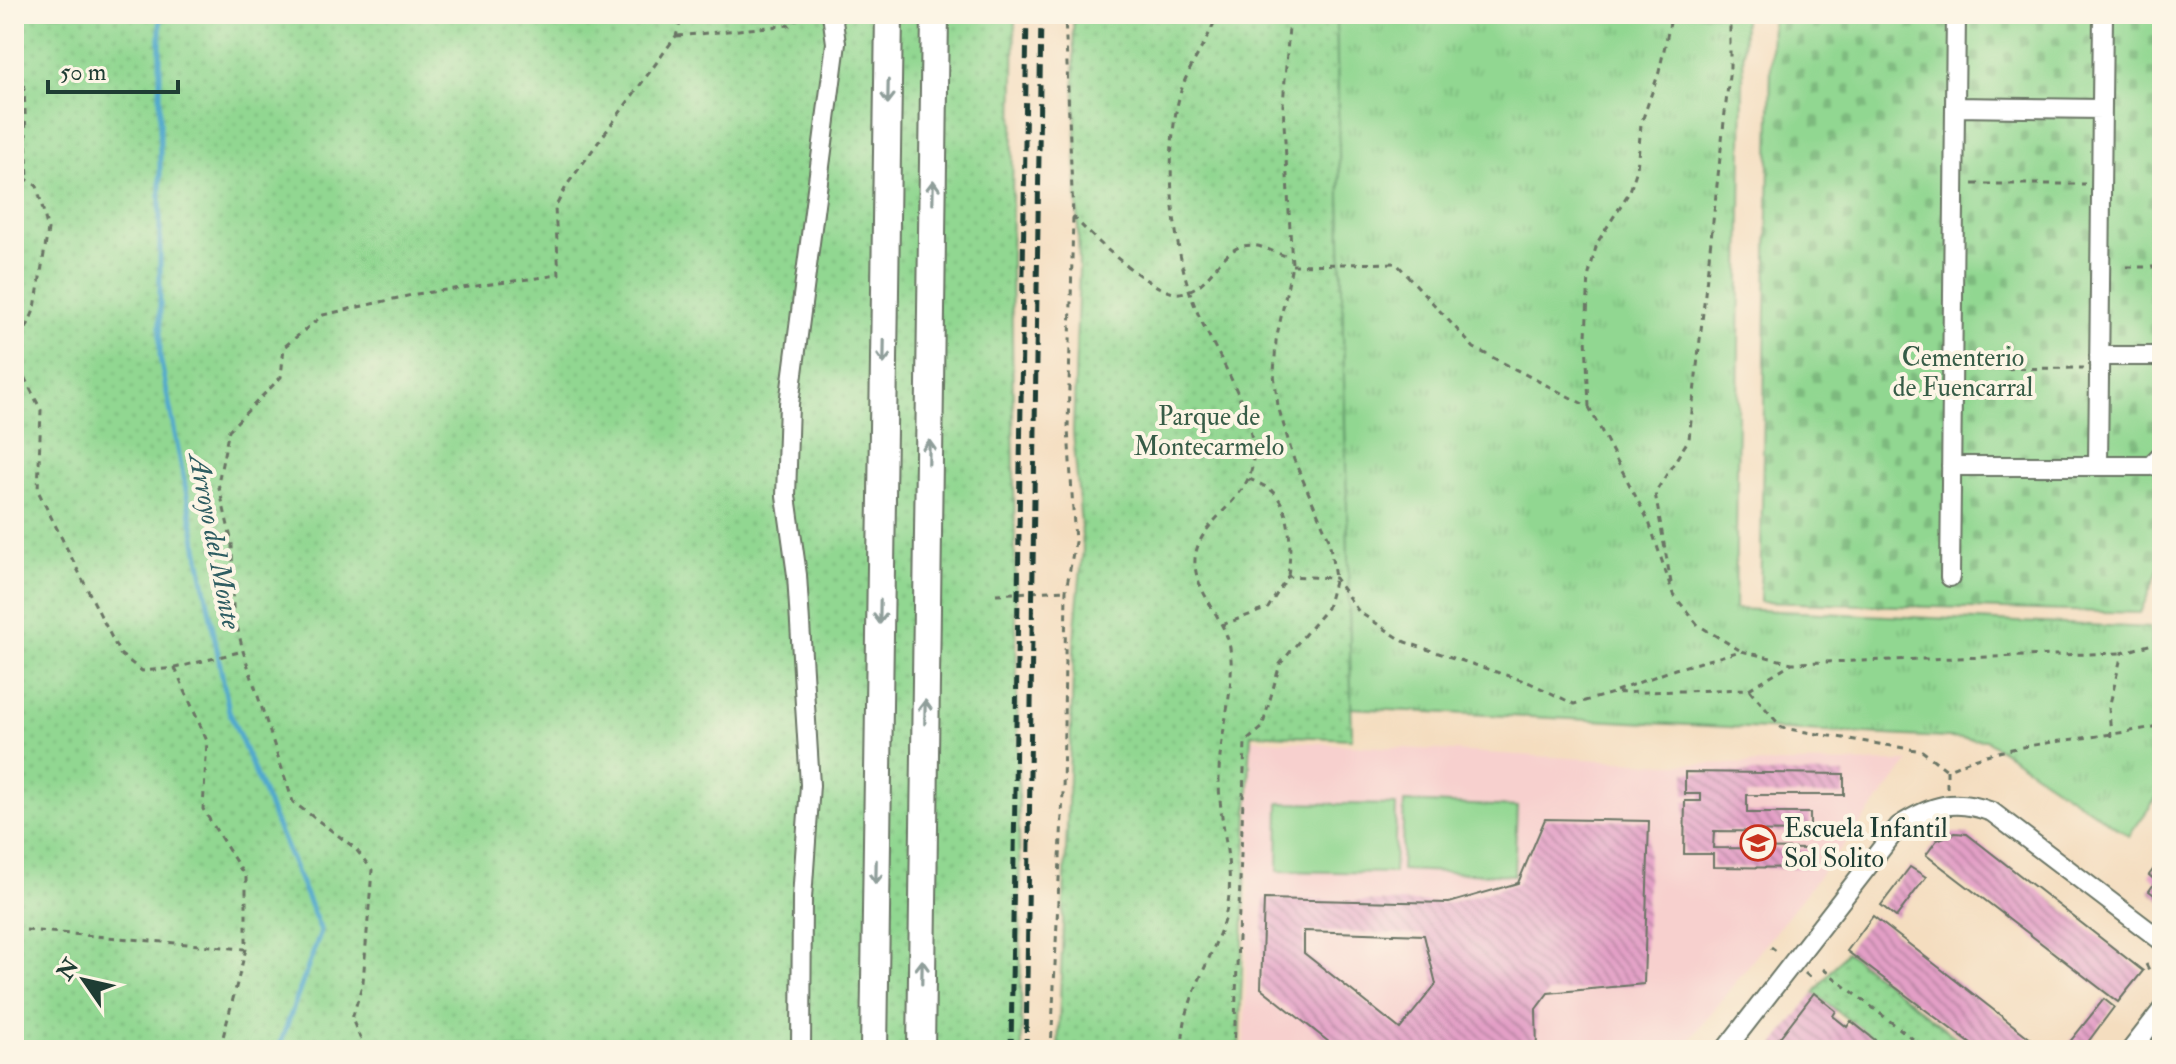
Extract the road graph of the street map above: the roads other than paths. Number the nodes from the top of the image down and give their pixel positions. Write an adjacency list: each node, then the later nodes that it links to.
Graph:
1 (832, 14): 16 (street)
2 (889, 14): 17 (highway, one-way to 17)
3 (935, 14): 18 (highway, one-way to 3)
4 (1956, 14): 6 (street)
5 (2103, 15): 7 (street)
6 (1955, 107): 7 (street); 11 (street)
7 (2102, 109): 9 (street)
8 (2162, 356): 9 (street)
9 (2099, 362): 12 (street)
10 (2162, 454): 12 (street)
11 (1951, 466): 12 (street); 13 (street)
12 (2098, 466)
13 (1950, 577)
14 (2162, 941): 19 (street)
15 (2162, 1010): 20 (street)
16 (801, 1050)
17 (874, 1050)
18 (921, 1050)
19 (1725, 1050)
20 (2131, 1050)

